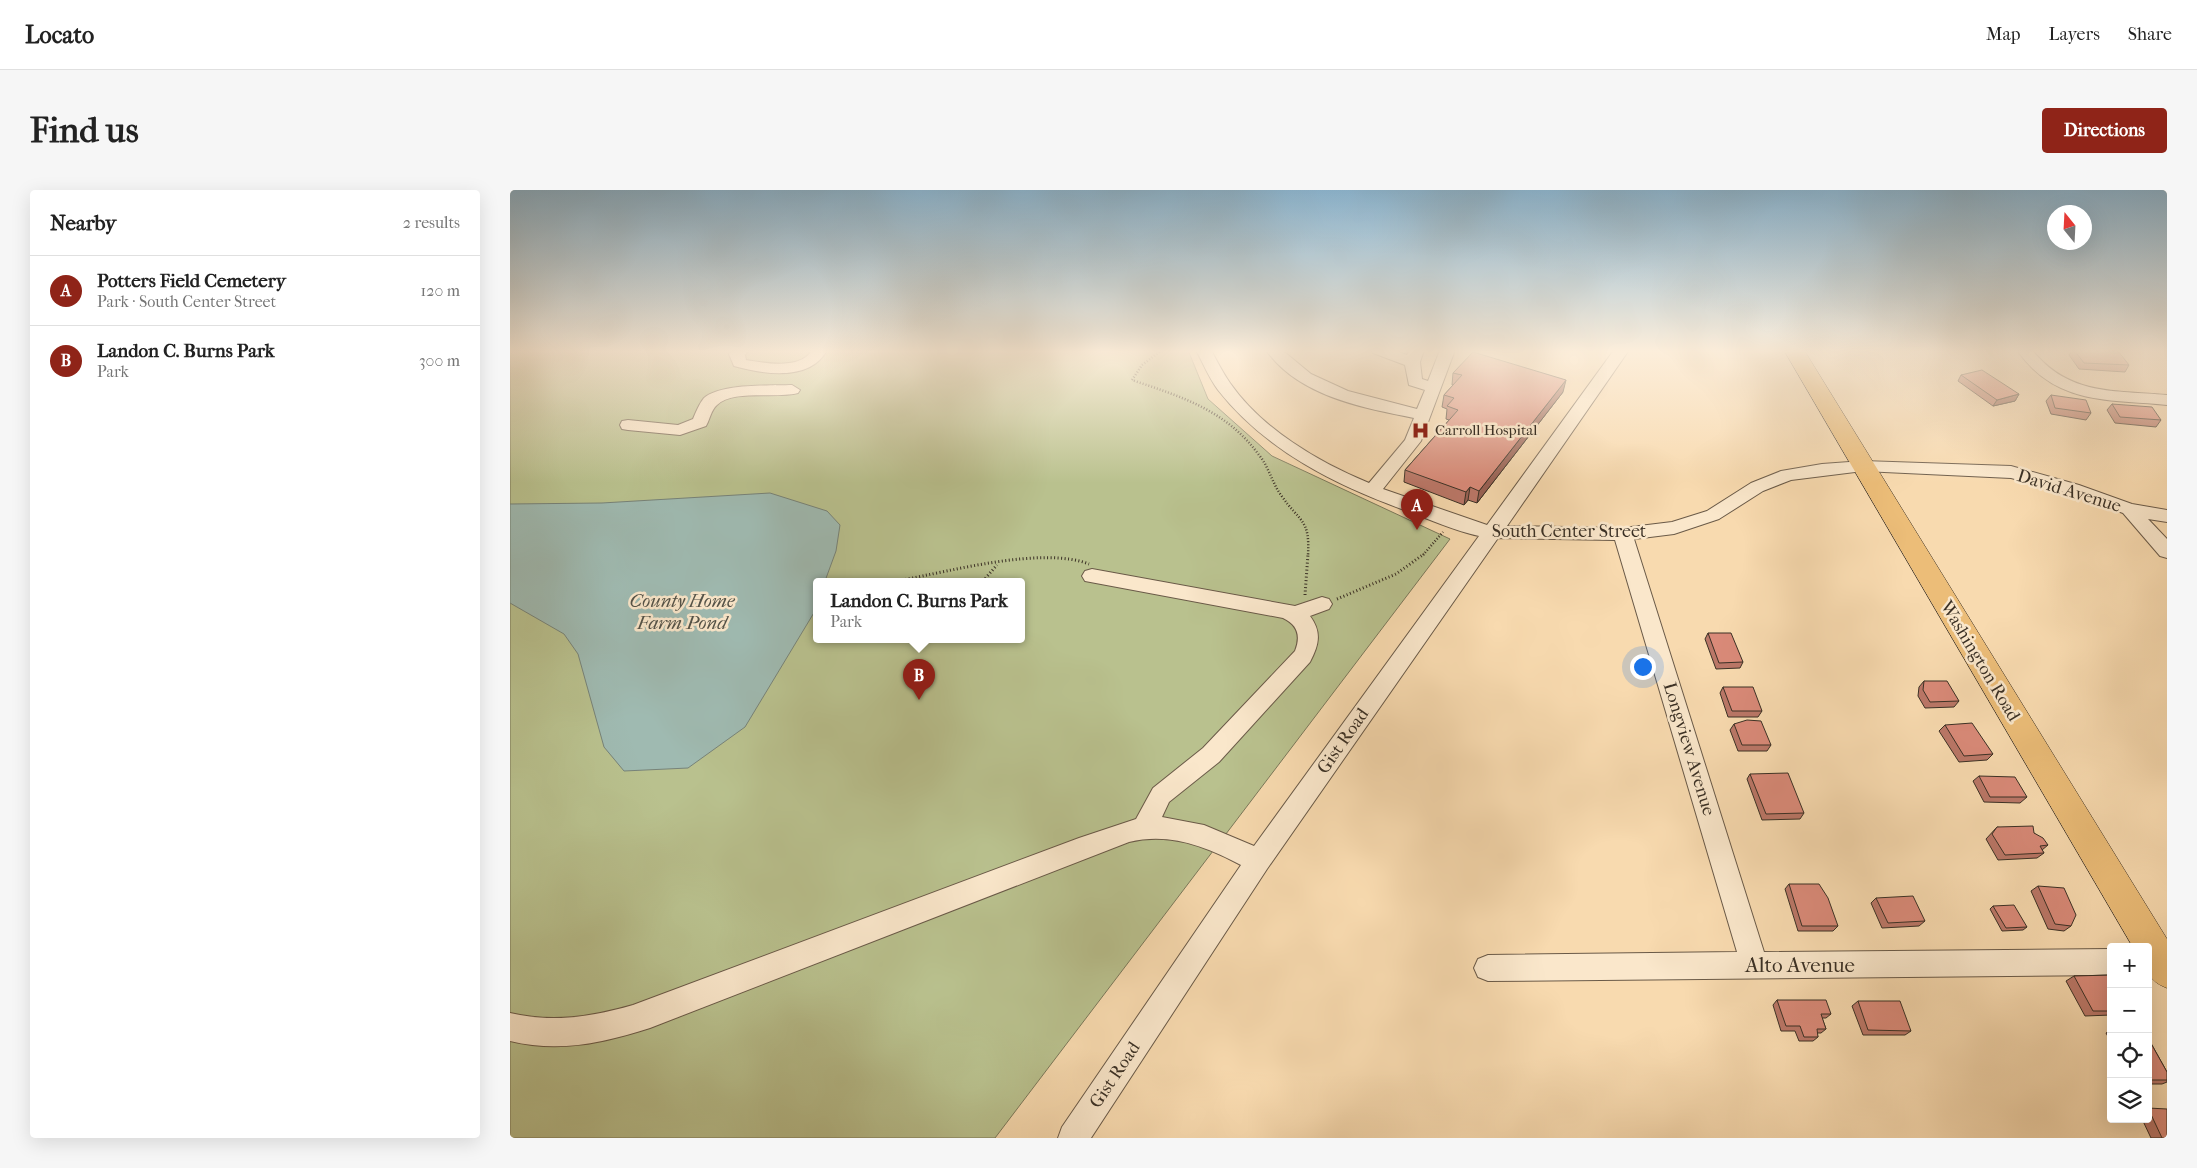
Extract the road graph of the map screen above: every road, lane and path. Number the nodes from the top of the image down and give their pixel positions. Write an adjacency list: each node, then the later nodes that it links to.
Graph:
1 (729, 394): 11 (street)
2 (1176, 394): 24 (path)
3 (1232, 394): 13 (street, South Center Street)
4 (1341, 394): 10 (street)
5 (1430, 394): 10 (street)
6 (1590, 394): 17 (street, Gist Road)
7 (1821, 394): 12 (main road, Washington Road)
8 (2118, 394): 9 (street)
9 (2167, 400)
10 (1423, 415): 13 (street)
11 (628, 425)
12 (1864, 466): 14 (street, David Avenue); 18 (street, South Center Street); 30 (main road, Washington Road)
13 (1371, 492): 16 (street, South Center Street)
14 (2129, 510): 15 (street); 19 (street, David Avenue)
15 (2167, 516)
16 (1451, 521): 17 (street, South Center Street); 24 (path)
17 (1492, 532): 18 (street, South Center Street); 27 (street, Gist Road)
18 (1623, 534): 29 (street, Longview Avenue)
19 (2167, 551)
20 (997, 564): 21 (path); 22 (path); 23 (path)
21 (1092, 576): 25 (street)
22 (914, 578)
23 (985, 578)
24 (1322, 604): 25 (street)
25 (1294, 614): 26 (street)
26 (1144, 828): 27 (street); 32 (street)
27 (1258, 862): 33 (street, Gist Road)
28 (2107, 962): 29 (street, Alto Avenue)
29 (1754, 965): 31 (street, Alto Avenue)
30 (2159, 965)
31 (1488, 968)
32 (510, 1027)
33 (1073, 1138)

